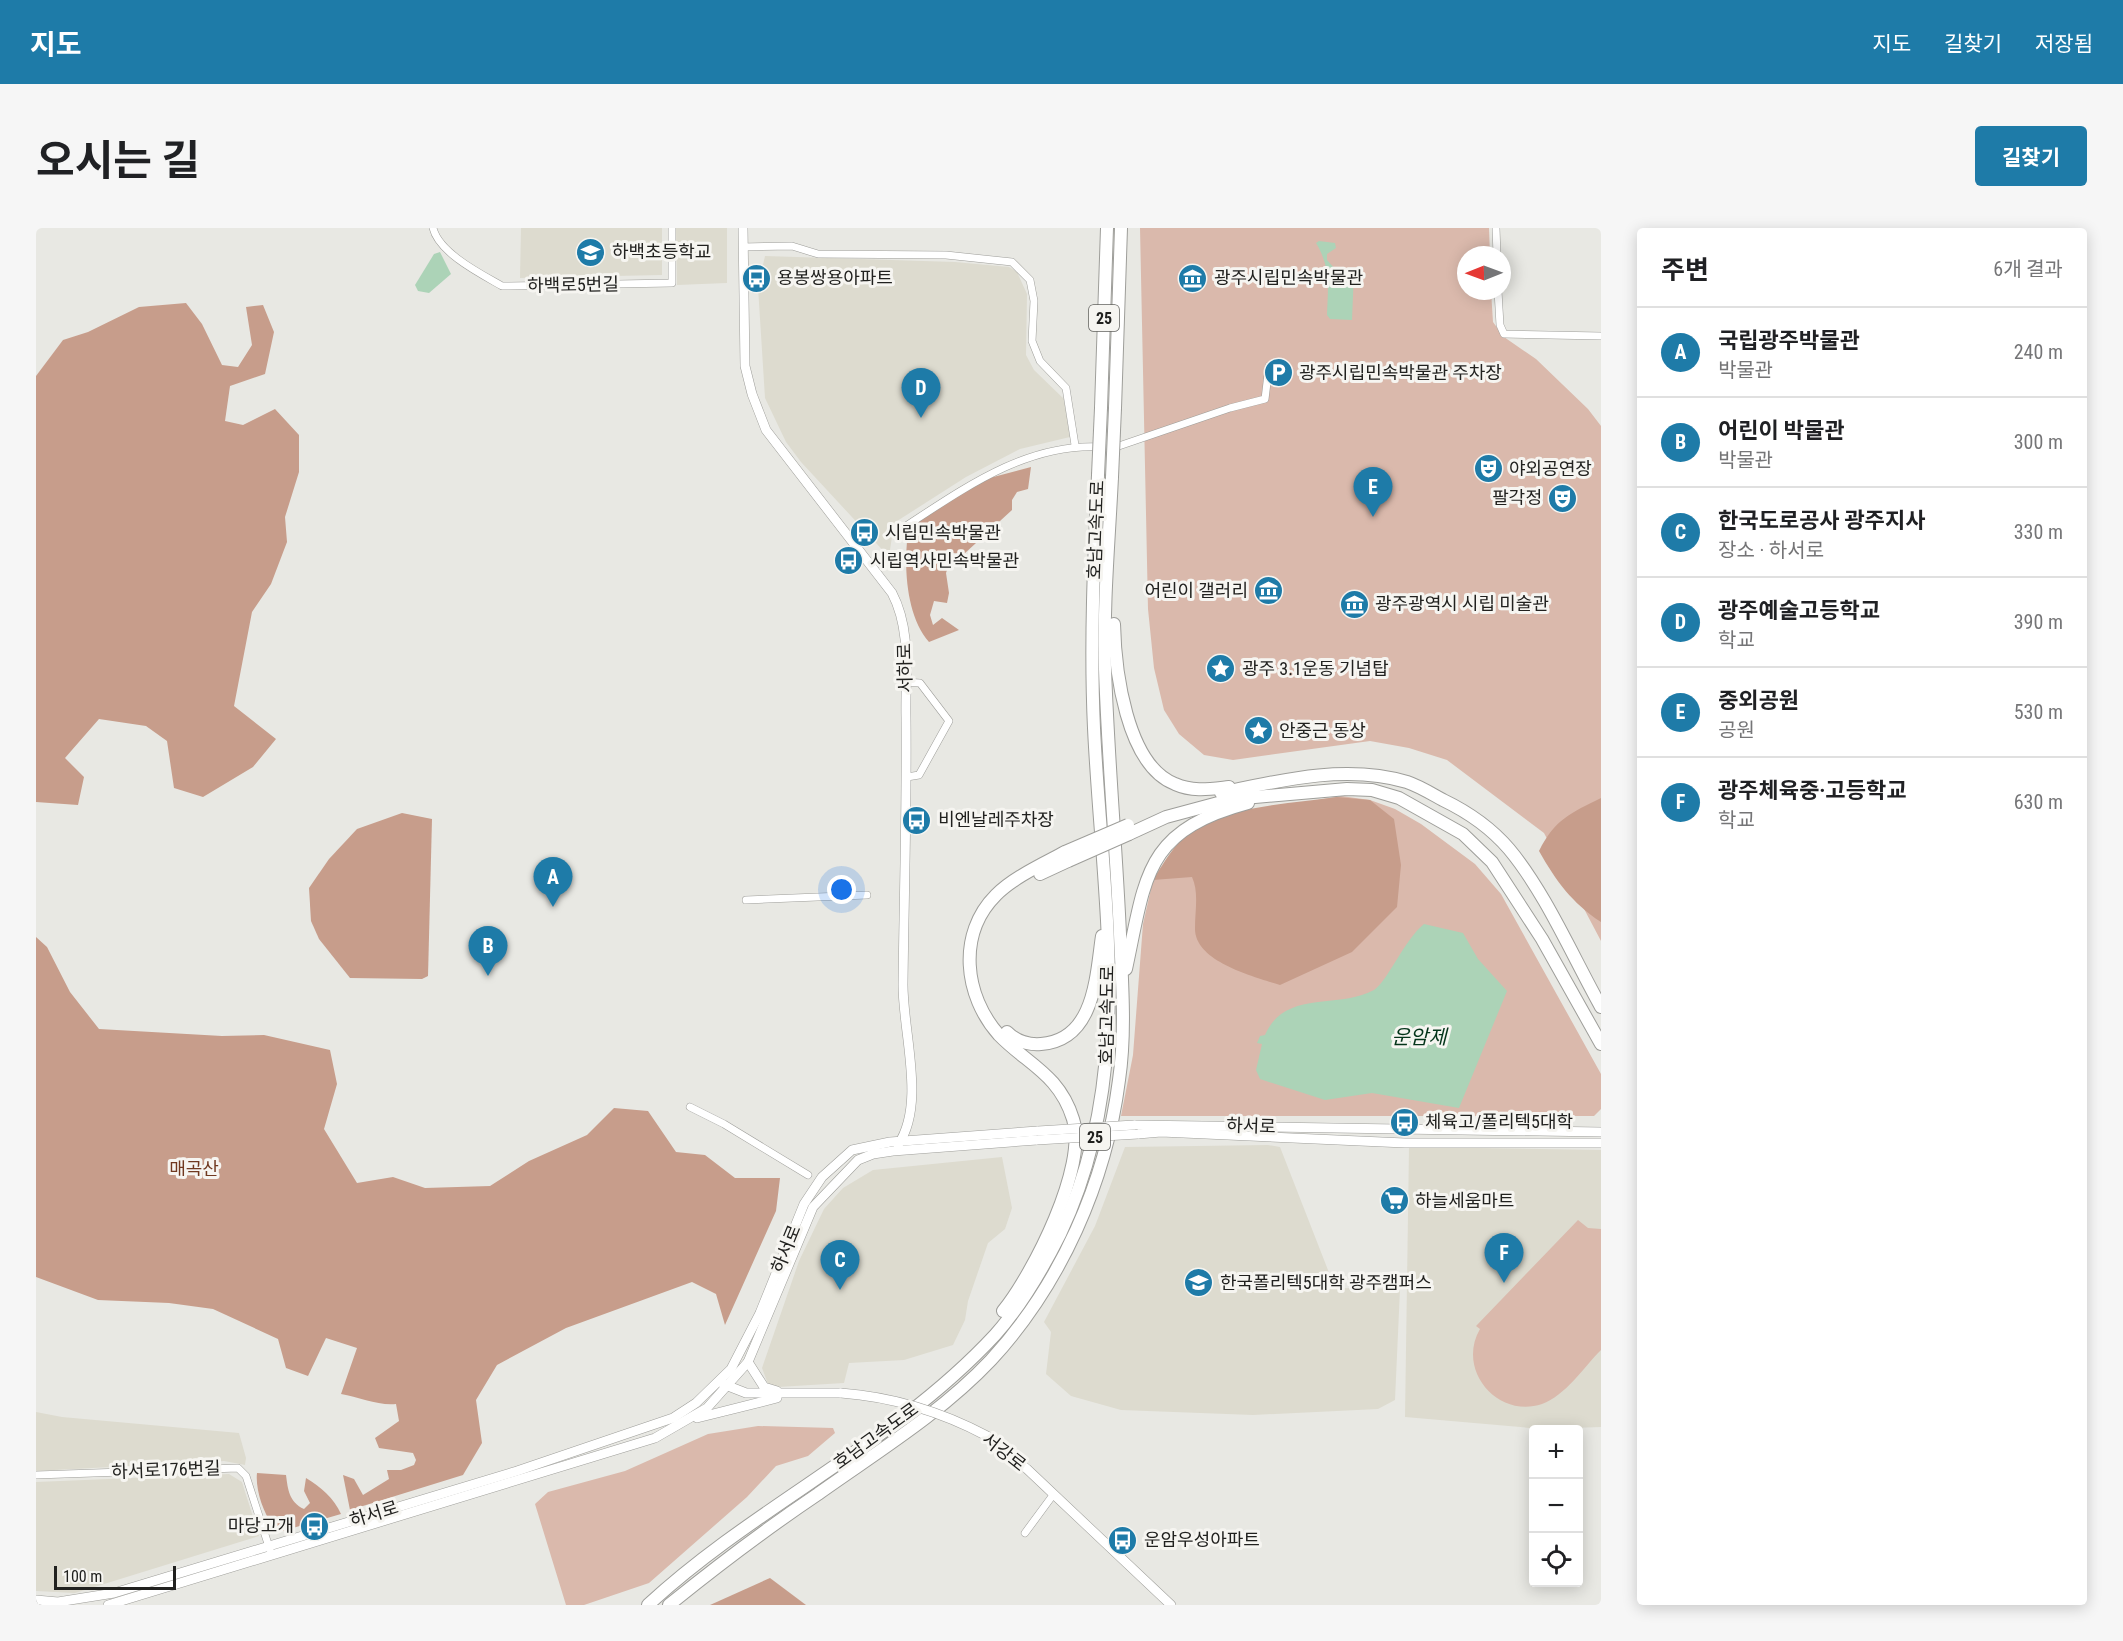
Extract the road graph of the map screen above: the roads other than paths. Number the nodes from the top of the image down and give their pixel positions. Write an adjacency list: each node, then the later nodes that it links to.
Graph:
1 (433, 228): 2 (street, 하백로5번길)
2 (672, 228)
3 (743, 228): 8 (main road, 서하로)
4 (1107, 228): 23 (highway, 호남고속도로 / 25, bridge)
5 (1121, 228): 14 (highway, 호남고속도로 / 25, bridge)
6 (1496, 228): 7 (street)
7 (1497, 246)
8 (743, 247): 12 (street); 15 (main road, 서하로)
9 (1499, 300): 10 (street)
10 (1601, 336)
11 (1269, 366): 12 (street)
12 (1075, 445): 13 (street)
13 (903, 528)
14 (1107, 569): 17 (highway); 24 (highway, 호남고속도로 / 25)
15 (905, 682): 16 (main road, 서하로); 16 (street)
16 (907, 777): 31 (main road, 서하로)
17 (1266, 784): 19 (highway); 25 (highway)
18 (1281, 794): 19 (highway); 24 (highway); 26 (highway)
19 (1129, 829): 20 (highway, bridge)
20 (1067, 857): 23 (highway); 35 (highway)
21 (867, 895): 22 (street)
22 (746, 900)
23 (1106, 908): 35 (highway, 호남고속도로 / 25)
24 (1122, 988): 48 (highway, 호남고속도로 / 25)
25 (1601, 1007)
26 (1601, 1044)
27 (690, 1107): 34 (street)
28 (1136, 1129): 29 (main road, 하서로); 30 (main road, 하서로, bridge); 32 (main road, 하서로)
29 (1601, 1132)
30 (1037, 1135): 31 (main road, 하서로); 33 (main road, 하서로)
31 (900, 1142): 33 (main road, 서하로); 37 (main road, 하서로)
32 (1601, 1143)
33 (893, 1151): 36 (main road, 하서로)
34 (808, 1175)
35 (974, 1355): 47 (highway, 호남고속도로 / 25)
36 (747, 1362): 38 (main road, 하서로); 39 (main road)
37 (718, 1381): 38 (main road, 서강로); 44 (main road, 하서로)
38 (729, 1386): 39 (main road, 서강로); 40 (main road, 하서로)
39 (790, 1394): 40 (main road, 서강로); 42 (main road, 서강로, bridge)
40 (689, 1420): 44 (main road, 하서로)
41 (36, 1475): 44 (street, 하서로176번길)
42 (1053, 1495): 43 (street); 49 (main road, 서강로)
43 (1025, 1533)
44 (270, 1551): 45 (main road, 하서로); 46 (main road, 하서로)
45 (36, 1600)
46 (108, 1605)
47 (648, 1605)
48 (669, 1605)
49 (1171, 1605)

